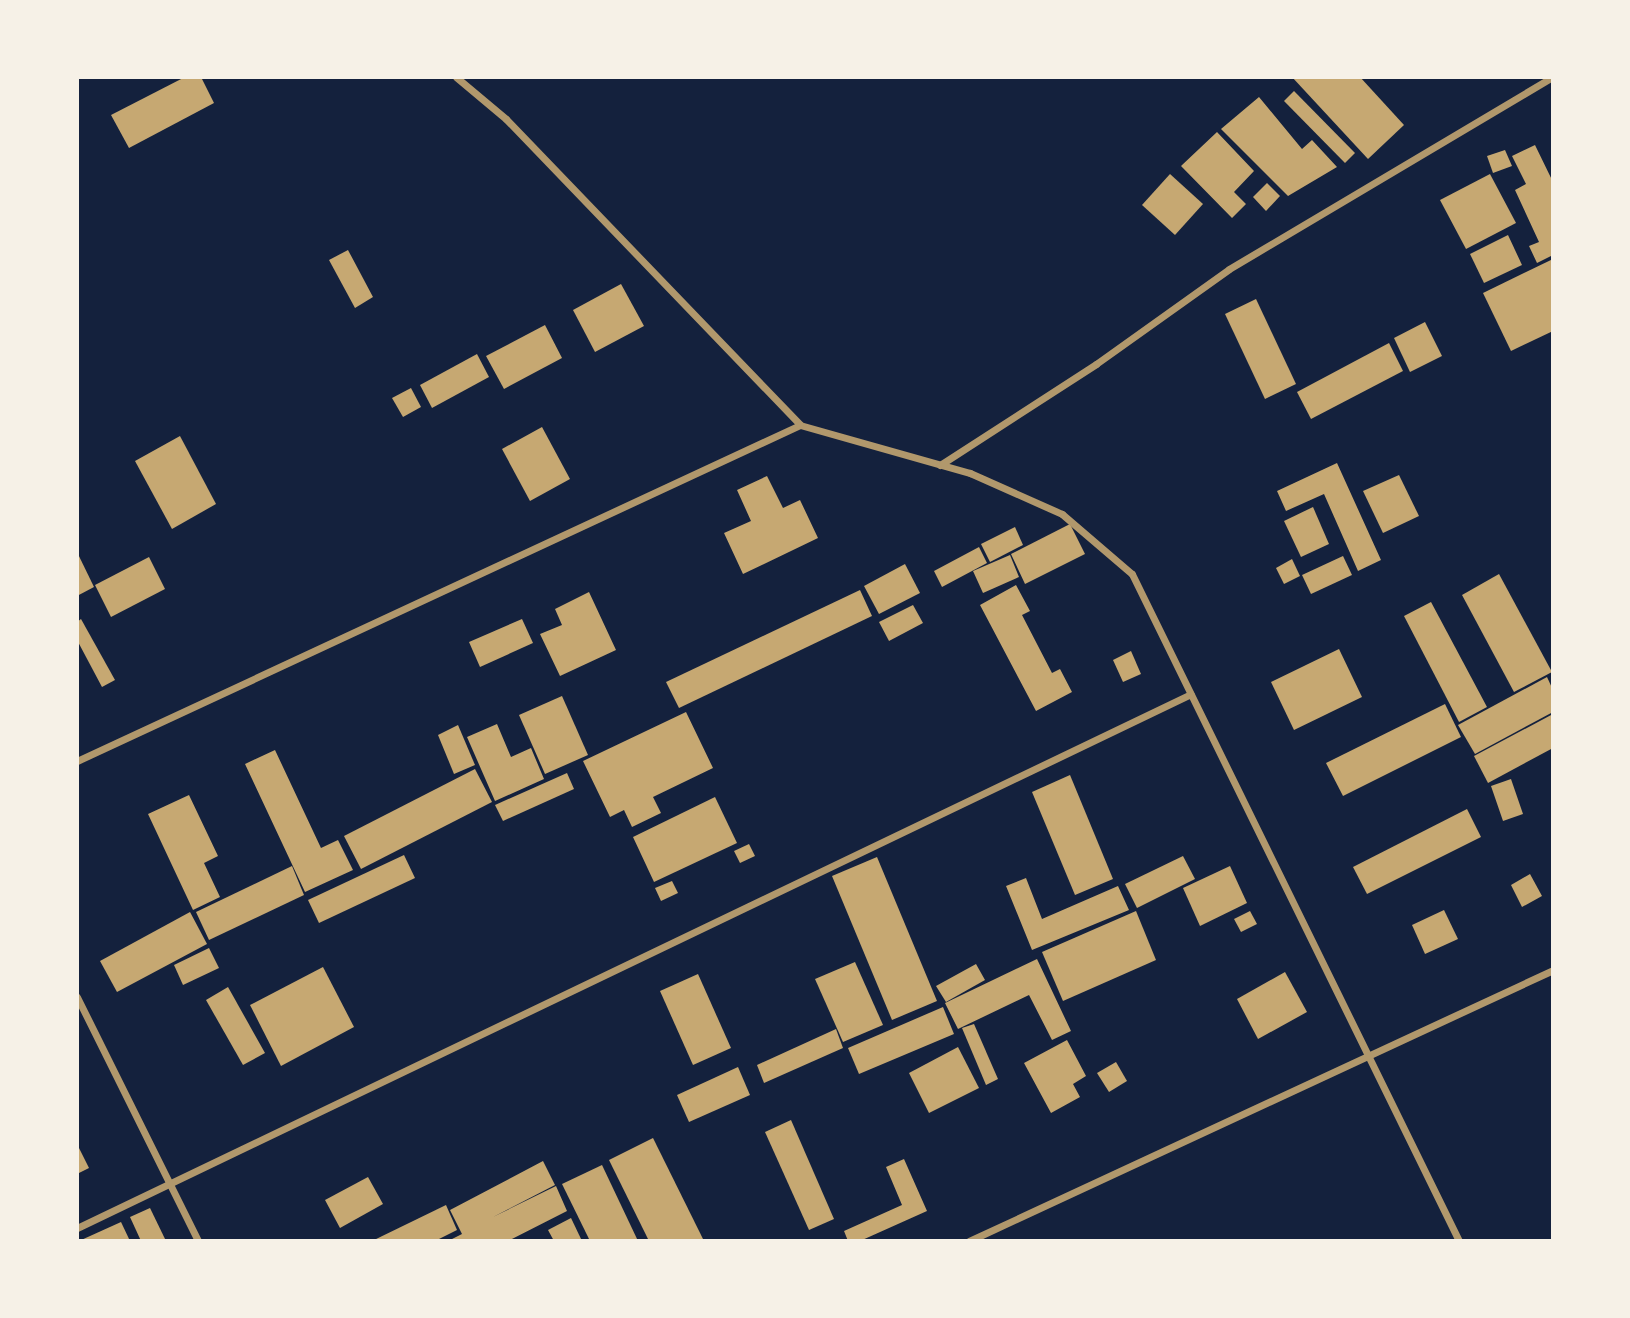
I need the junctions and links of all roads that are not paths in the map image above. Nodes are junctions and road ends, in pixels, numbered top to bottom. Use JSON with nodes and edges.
{"nodes":[{"id":1,"x":456,"y":77,"type":"edge"},
{"id":2,"x":1553,"y":77,"type":"edge"},
{"id":3,"x":800,"y":425,"type":"junction"},
{"id":4,"x":940,"y":465,"type":"junction"},
{"id":5,"x":1191,"y":695,"type":"junction"},
{"id":6,"x":77,"y":761,"type":"edge"},
{"id":7,"x":1553,"y":970,"type":"edge"},
{"id":8,"x":77,"y":997,"type":"edge"},
{"id":9,"x":1370,"y":1056,"type":"junction"},
{"id":10,"x":168,"y":1182,"type":"junction"},
{"id":11,"x":77,"y":1228,"type":"edge"},
{"id":12,"x":198,"y":1241,"type":"edge"},
{"id":13,"x":970,"y":1241,"type":"edge"},
{"id":14,"x":1459,"y":1241,"type":"edge"}],
"edges":[{"from":1,"to":3,"type":"street"},
{"from":2,"to":4,"type":"street"},
{"from":3,"to":4,"type":"street"},
{"from":3,"to":6,"type":"street"},
{"from":4,"to":5,"type":"street"},
{"from":5,"to":9,"type":"street"},
{"from":5,"to":10,"type":"street"},
{"from":7,"to":9,"type":"street"},
{"from":8,"to":10,"type":"street"},
{"from":9,"to":13,"type":"street"},
{"from":9,"to":14,"type":"street"},
{"from":10,"to":11,"type":"street"},
{"from":10,"to":12,"type":"street"}]}
